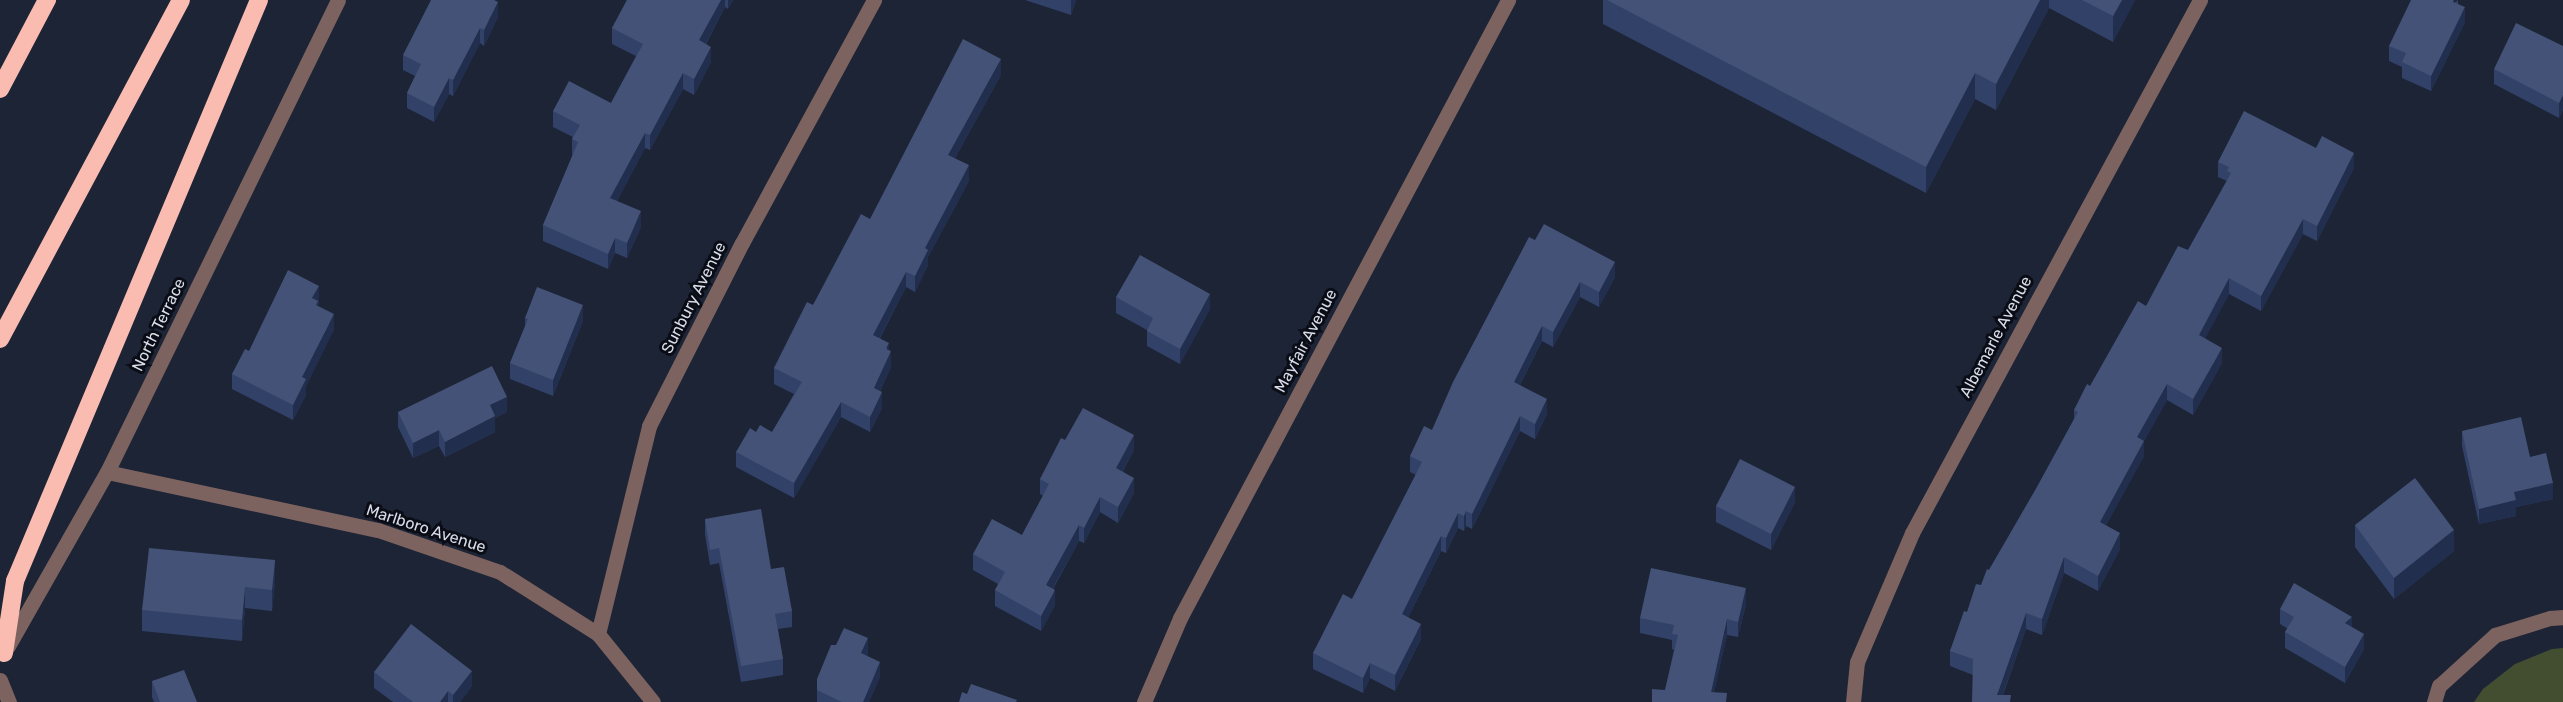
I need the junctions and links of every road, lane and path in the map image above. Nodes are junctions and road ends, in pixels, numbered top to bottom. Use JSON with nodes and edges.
{"nodes":[{"id":1,"x":47,"y":0,"type":"edge"},
{"id":2,"x":181,"y":0,"type":"edge"},
{"id":3,"x":259,"y":0,"type":"edge"},
{"id":4,"x":338,"y":0,"type":"edge"},
{"id":5,"x":874,"y":0,"type":"edge"},
{"id":6,"x":1508,"y":0,"type":"edge"},
{"id":7,"x":2200,"y":0,"type":"edge"},
{"id":8,"x":0,"y":88,"type":"edge"},
{"id":9,"x":0,"y":339,"type":"edge"},
{"id":10,"x":107,"y":472,"type":"junction"},
{"id":11,"x":2563,"y":617,"type":"edge"},
{"id":12,"x":598,"y":633,"type":"junction"},
{"id":13,"x":2,"y":656,"type":"edge"},
{"id":14,"x":0,"y":680,"type":"edge"},
{"id":15,"x":9,"y":702,"type":"edge"},
{"id":16,"x":654,"y":702,"type":"edge"},
{"id":17,"x":1144,"y":702,"type":"edge"},
{"id":18,"x":1853,"y":702,"type":"edge"},
{"id":19,"x":2434,"y":702,"type":"edge"}],
"edges":[{"from":1,"to":8,"type":"highway"},
{"from":2,"to":9,"type":"highway"},
{"from":3,"to":13,"type":"highway"},
{"from":4,"to":10,"type":"street","name":"North Terrace"},
{"from":5,"to":12,"type":"street","name":"Sunbury Avenue"},
{"from":6,"to":17,"type":"street","name":"Mayfair Avenue"},
{"from":7,"to":18,"type":"street","name":"Albemarle Avenue"},
{"from":10,"to":12,"type":"street","name":"Marlboro Avenue"},
{"from":10,"to":13,"type":"street","name":"North Terrace"},
{"from":11,"to":19,"type":"street"},
{"from":12,"to":16,"type":"street","name":"Marlboro Avenue"},
{"from":14,"to":15,"type":"street"}]}
